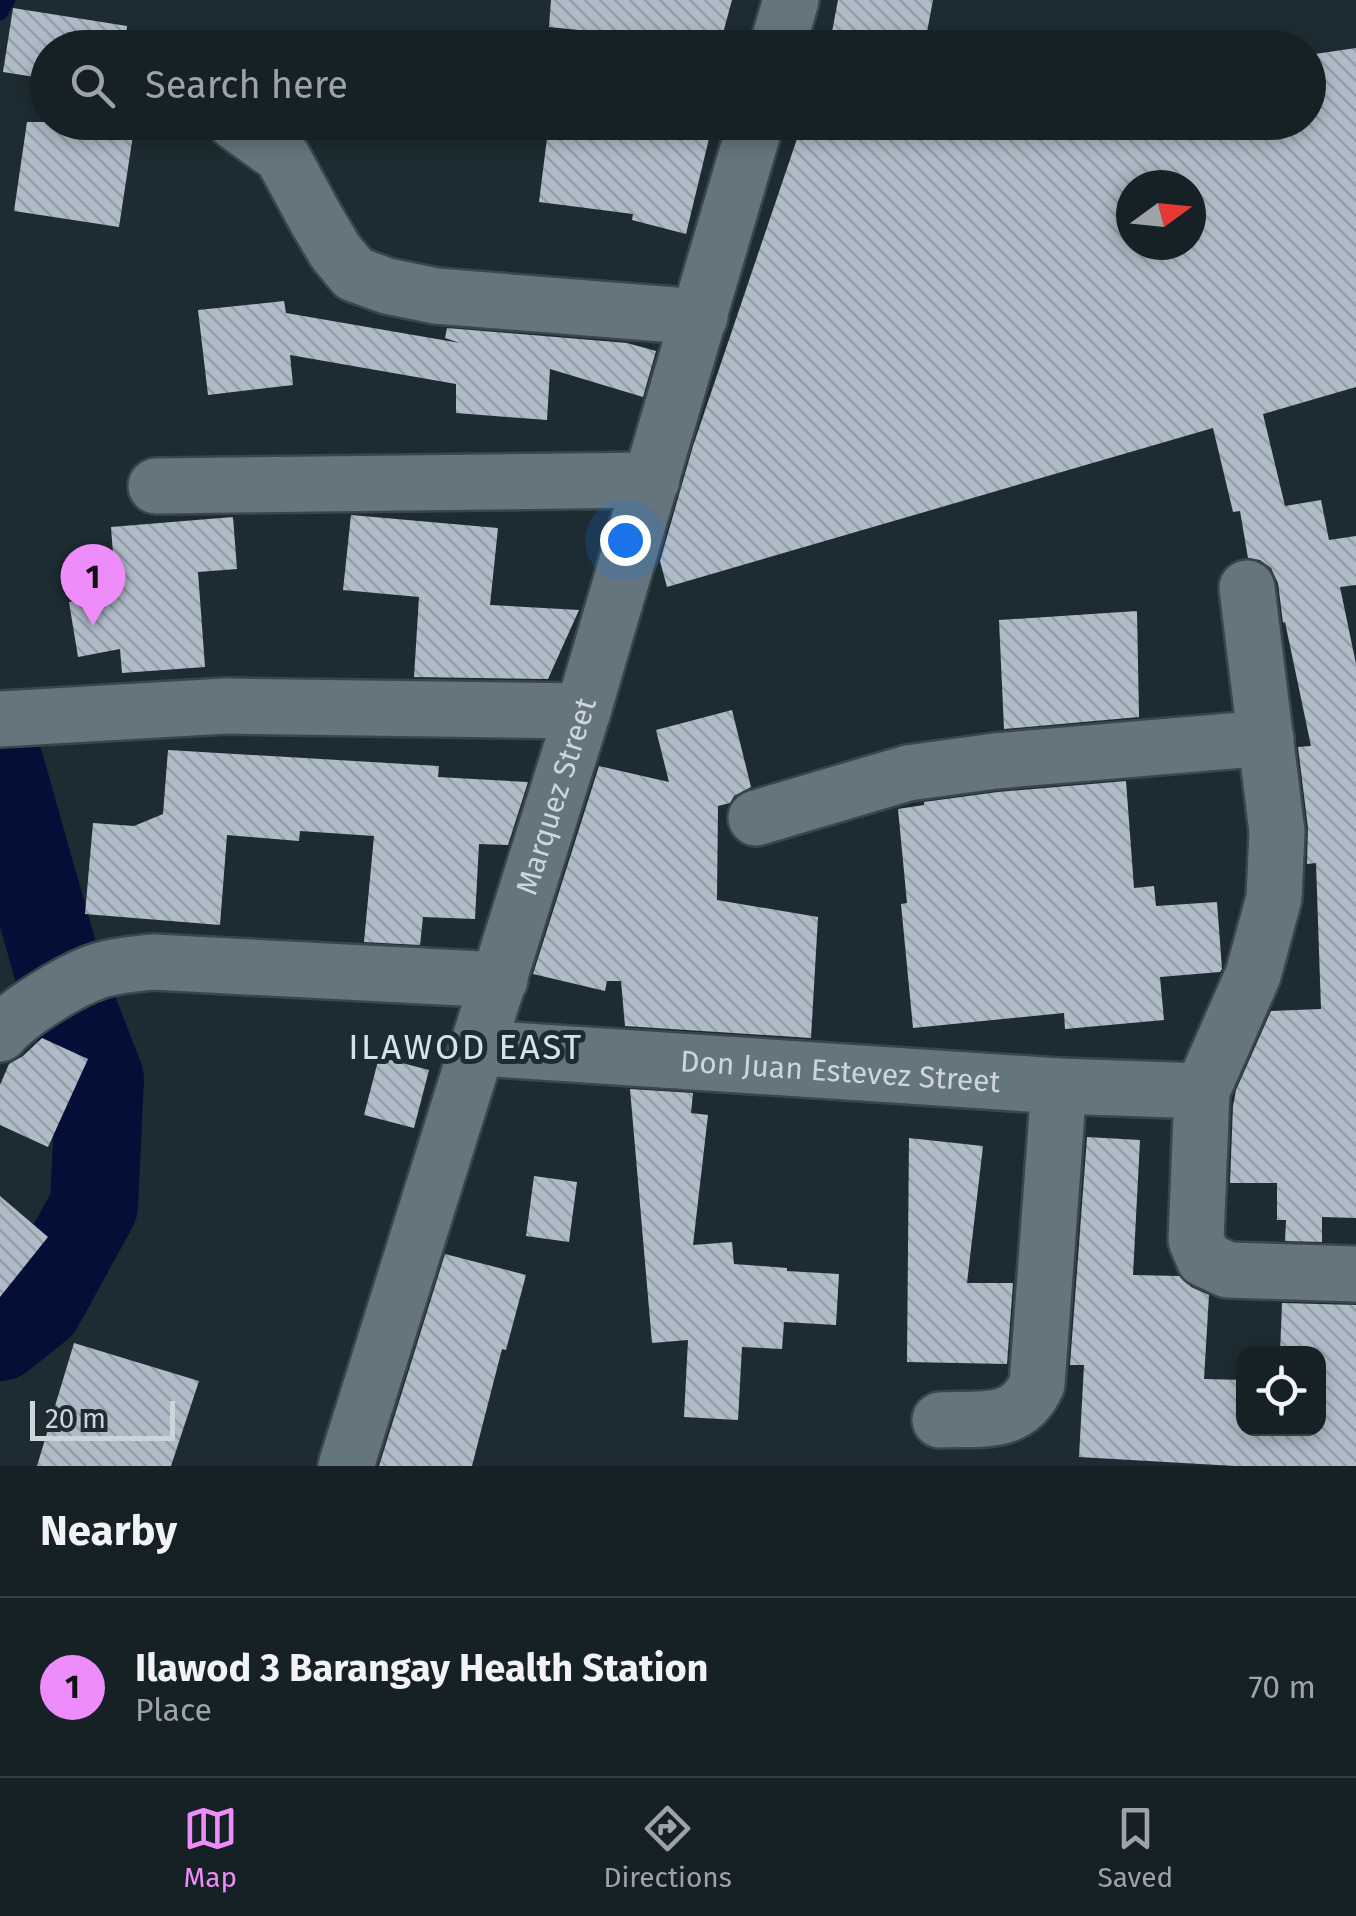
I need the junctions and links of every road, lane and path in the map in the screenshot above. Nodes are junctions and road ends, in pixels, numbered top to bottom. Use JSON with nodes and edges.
{"nodes":[{"id":1,"x":790,"y":0,"type":"edge"},
{"id":2,"x":782,"y":30,"type":"edge"},
{"id":3,"x":260,"y":140,"type":"edge"},
{"id":4,"x":751,"y":140,"type":"edge"},
{"id":5,"x":700,"y":317,"type":"junction"},
{"id":6,"x":652,"y":480,"type":"junction"},
{"id":7,"x":156,"y":486,"type":"dead end"},
{"id":8,"x":1247,"y":588,"type":"dead end"},
{"id":9,"x":583,"y":711,"type":"junction"},
{"id":10,"x":17,"y":717,"type":"edge"},
{"id":11,"x":1266,"y":738,"type":"junction"},
{"id":12,"x":756,"y":818,"type":"dead end"},
{"id":13,"x":500,"y":980,"type":"junction"},
{"id":14,"x":15,"y":1021,"type":"edge"},
{"id":15,"x":479,"y":1048,"type":"junction"},
{"id":16,"x":1059,"y":1086,"type":"junction"},
{"id":17,"x":1202,"y":1091,"type":"junction"},
{"id":18,"x":1356,"y":1274,"type":"edge"},
{"id":19,"x":940,"y":1420,"type":"dead end"},
{"id":20,"x":346,"y":1466,"type":"edge"}],
"edges":[{"from":1,"to":2,"type":"street"},
{"from":3,"to":5,"type":"street"},
{"from":4,"to":5,"type":"street","name":"Marquez Street"},
{"from":5,"to":6,"type":"street","name":"Marquez Street"},
{"from":6,"to":7,"type":"street"},
{"from":6,"to":9,"type":"street","name":"Marquez Street"},
{"from":8,"to":11,"type":"street"},
{"from":9,"to":10,"type":"street"},
{"from":9,"to":13,"type":"street","name":"Marquez Street"},
{"from":11,"to":12,"type":"street"},
{"from":11,"to":17,"type":"street"},
{"from":13,"to":14,"type":"street"},
{"from":13,"to":15,"type":"street","name":"Marquez Street"},
{"from":15,"to":16,"type":"street","name":"Don Juan Estevez Street"},
{"from":15,"to":20,"type":"street","name":"Marquez Street"},
{"from":16,"to":17,"type":"street","name":"Don Juan Estevez Street"},
{"from":16,"to":19,"type":"street"},
{"from":17,"to":18,"type":"street"}]}
